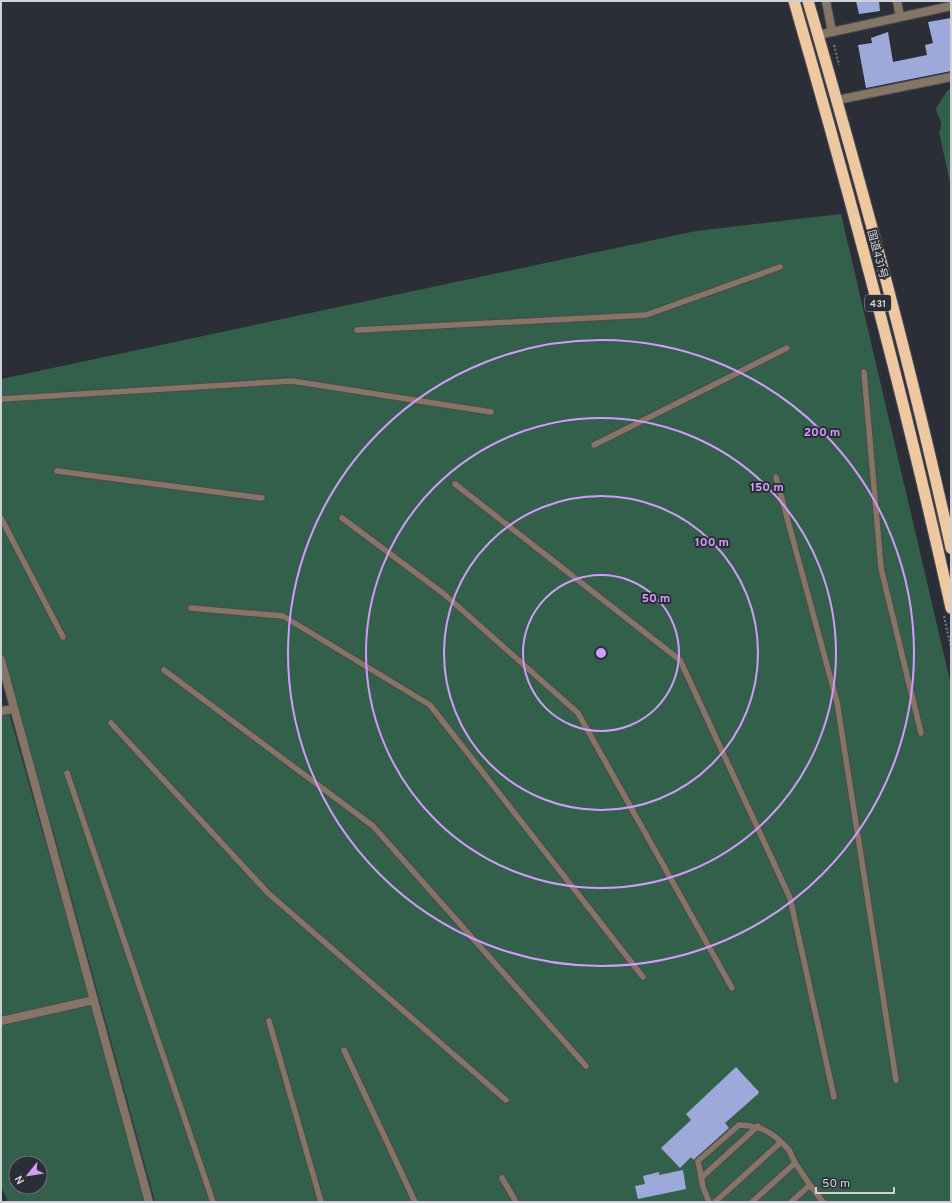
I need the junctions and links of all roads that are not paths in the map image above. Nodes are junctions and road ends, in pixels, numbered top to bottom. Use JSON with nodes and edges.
{"nodes":[{"id":1,"x":794,"y":1,"type":"edge"},
{"id":2,"x":808,"y":1,"type":"edge"},
{"id":3,"x":826,"y":1,"type":"edge"},
{"id":4,"x":897,"y":1,"type":"edge"},
{"id":5,"x":951,"y":6,"type":"edge"},
{"id":6,"x":900,"y":17,"type":"junction"},
{"id":7,"x":832,"y":32,"type":"junction"},
{"id":8,"x":818,"y":35,"type":"junction"},
{"id":9,"x":951,"y":78,"type":"edge"},
{"id":10,"x":837,"y":100,"type":"junction"},
{"id":11,"x":780,"y":267,"type":"dead end"},
{"id":12,"x":357,"y":330,"type":"dead end"},
{"id":13,"x":787,"y":348,"type":"dead end"},
{"id":14,"x":864,"y":372,"type":"dead end"},
{"id":15,"x":1,"y":399,"type":"edge"},
{"id":16,"x":491,"y":412,"type":"dead end"},
{"id":17,"x":594,"y":445,"type":"dead end"},
{"id":18,"x":57,"y":470,"type":"dead end"},
{"id":19,"x":776,"y":477,"type":"dead end"},
{"id":20,"x":455,"y":484,"type":"dead end"},
{"id":21,"x":262,"y":498,"type":"dead end"},
{"id":22,"x":1,"y":518,"type":"edge"},
{"id":23,"x":342,"y":518,"type":"dead end"},
{"id":24,"x":951,"y":548,"type":"edge"},
{"id":25,"x":191,"y":608,"type":"dead end"},
{"id":26,"x":951,"y":608,"type":"edge"},
{"id":27,"x":63,"y":637,"type":"dead end"},
{"id":28,"x":1,"y":660,"type":"edge"},
{"id":29,"x":164,"y":670,"type":"dead end"},
{"id":30,"x":14,"y":709,"type":"junction"},
{"id":31,"x":1,"y":711,"type":"edge"},
{"id":32,"x":112,"y":723,"type":"dead end"},
{"id":33,"x":921,"y":733,"type":"dead end"},
{"id":34,"x":67,"y":773,"type":"dead end"},
{"id":35,"x":644,"y":977,"type":"dead end"},
{"id":36,"x":732,"y":988,"type":"dead end"},
{"id":37,"x":94,"y":1000,"type":"junction"},
{"id":38,"x":1,"y":1021,"type":"edge"},
{"id":39,"x":269,"y":1021,"type":"dead end"},
{"id":40,"x":344,"y":1050,"type":"dead end"},
{"id":41,"x":586,"y":1066,"type":"dead end"},
{"id":42,"x":896,"y":1080,"type":"dead end"},
{"id":43,"x":834,"y":1098,"type":"dead end"},
{"id":44,"x":506,"y":1100,"type":"dead end"},
{"id":45,"x":758,"y":1126,"type":"junction"},
{"id":46,"x":781,"y":1142,"type":"junction"},
{"id":47,"x":795,"y":1162,"type":"junction"},
{"id":48,"x":502,"y":1178,"type":"dead end"},
{"id":49,"x":701,"y":1178,"type":"junction"},
{"id":50,"x":810,"y":1185,"type":"junction"},
{"id":51,"x":149,"y":1202,"type":"edge"},
{"id":52,"x":213,"y":1202,"type":"edge"},
{"id":53,"x":320,"y":1202,"type":"edge"},
{"id":54,"x":415,"y":1202,"type":"edge"},
{"id":55,"x":516,"y":1202,"type":"edge"},
{"id":56,"x":709,"y":1202,"type":"edge"},
{"id":57,"x":715,"y":1202,"type":"edge"},
{"id":58,"x":752,"y":1202,"type":"edge"},
{"id":59,"x":791,"y":1202,"type":"edge"},
{"id":60,"x":822,"y":1202,"type":"edge"}],
"edges":[{"from":1,"to":26,"type":"highway","name":"国道431号","number":"431"},
{"from":2,"to":8,"type":"highway","name":"国道431号","number":"431"},
{"from":3,"to":7,"type":"street"},
{"from":4,"to":6,"type":"street"},
{"from":5,"to":6,"type":"street"},
{"from":6,"to":7,"type":"street"},
{"from":7,"to":8,"type":"street"},
{"from":8,"to":10,"type":"highway","name":"国道431号","number":"431"},
{"from":9,"to":10,"type":"street"},
{"from":10,"to":24,"type":"highway","name":"国道431号","number":"431"},
{"from":11,"to":12,"type":"lane"},
{"from":13,"to":17,"type":"lane"},
{"from":14,"to":33,"type":"lane"},
{"from":15,"to":16,"type":"lane"},
{"from":18,"to":21,"type":"lane"},
{"from":19,"to":42,"type":"lane"},
{"from":20,"to":43,"type":"lane"},
{"from":22,"to":27,"type":"lane"},
{"from":23,"to":36,"type":"lane"},
{"from":25,"to":35,"type":"lane"},
{"from":28,"to":30,"type":"street"},
{"from":29,"to":41,"type":"lane"},
{"from":30,"to":31,"type":"street"},
{"from":30,"to":37,"type":"street"},
{"from":32,"to":44,"type":"lane"},
{"from":34,"to":52,"type":"lane"},
{"from":37,"to":38,"type":"street"},
{"from":37,"to":51,"type":"street"},
{"from":39,"to":53,"type":"lane"},
{"from":40,"to":54,"type":"lane"},
{"from":45,"to":46,"type":"lane"},
{"from":45,"to":49,"type":"lane"},
{"from":45,"to":49,"type":"lane"},
{"from":46,"to":47,"type":"lane"},
{"from":46,"to":57,"type":"lane"},
{"from":47,"to":50,"type":"lane"},
{"from":47,"to":58,"type":"lane"},
{"from":48,"to":55,"type":"lane"},
{"from":49,"to":56,"type":"lane"},
{"from":50,"to":59,"type":"lane"},
{"from":50,"to":60,"type":"lane"}]}
